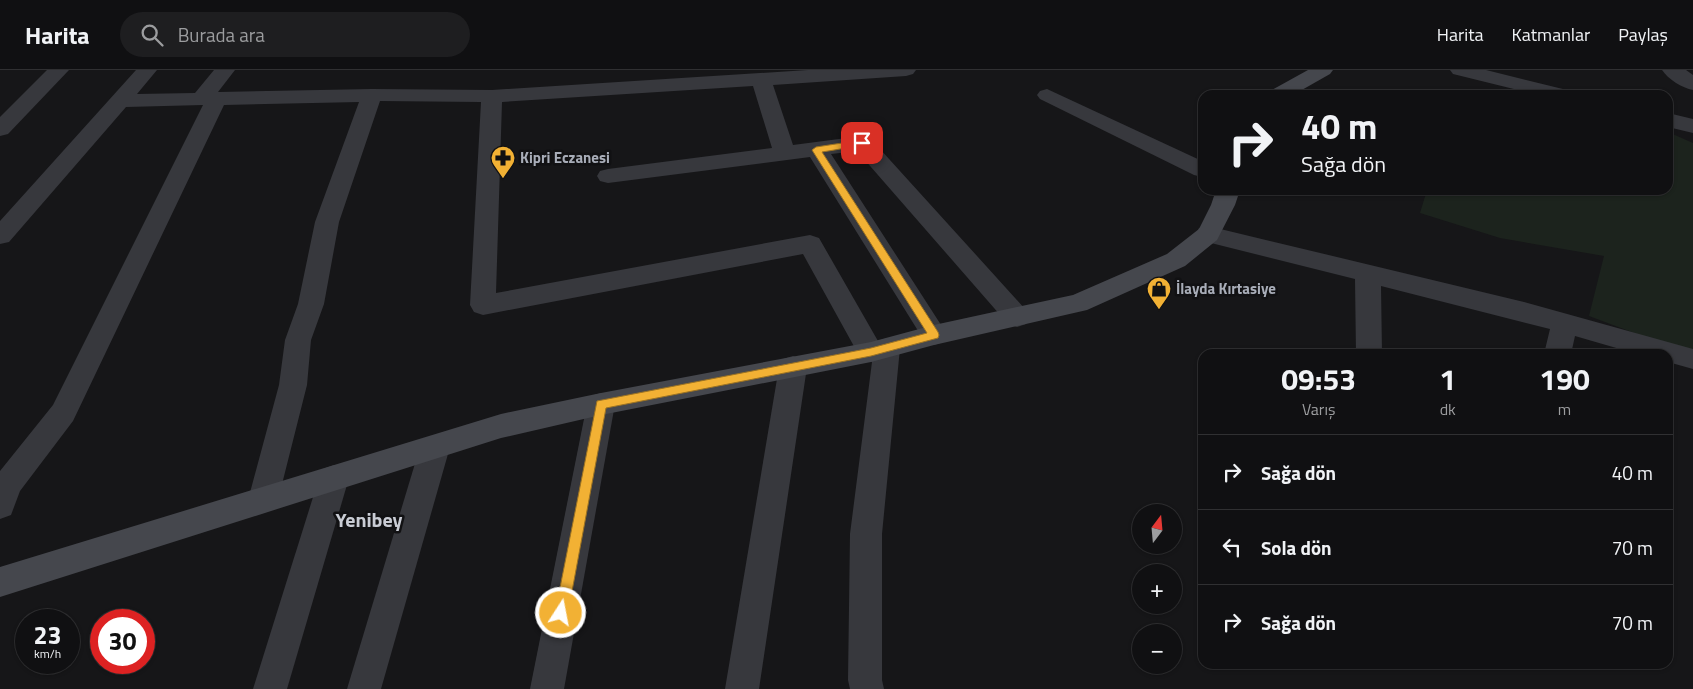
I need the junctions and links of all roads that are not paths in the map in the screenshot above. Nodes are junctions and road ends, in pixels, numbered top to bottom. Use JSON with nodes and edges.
{"nodes":[{"id":1,"x":59,"y":70,"type":"edge"},
{"id":2,"x":147,"y":70,"type":"edge"},
{"id":3,"x":225,"y":70,"type":"edge"},
{"id":4,"x":906,"y":70,"type":"edge"},
{"id":5,"x":1323,"y":70,"type":"edge"},
{"id":6,"x":1460,"y":70,"type":"edge"},
{"id":7,"x":1672,"y":70,"type":"edge"},
{"id":8,"x":754,"y":76,"type":"edge"},
{"id":9,"x":1693,"y":84,"type":"edge"},
{"id":10,"x":1286,"y":90,"type":"edge"},
{"id":11,"x":1543,"y":90,"type":"edge"},
{"id":12,"x":372,"y":95,"type":"junction"},
{"id":13,"x":1047,"y":95,"type":"dead end"},
{"id":14,"x":492,"y":96,"type":"junction"},
{"id":15,"x":210,"y":98,"type":"junction"},
{"id":16,"x":120,"y":100,"type":"junction"},
{"id":17,"x":1673,"y":121,"type":"edge"},
{"id":18,"x":1693,"y":126,"type":"edge"},
{"id":19,"x":0,"y":129,"type":"edge"},
{"id":20,"x":816,"y":150,"type":"junction"},
{"id":21,"x":785,"y":154,"type":"junction"},
{"id":22,"x":1198,"y":168,"type":"edge"},
{"id":23,"x":608,"y":176,"type":"dead end"},
{"id":24,"x":1226,"y":195,"type":"edge"},
{"id":25,"x":1208,"y":234,"type":"junction"},
{"id":26,"x":0,"y":236,"type":"edge"},
{"id":27,"x":1368,"y":273,"type":"junction"},
{"id":28,"x":1017,"y":317,"type":"junction"},
{"id":29,"x":1565,"y":323,"type":"junction"},
{"id":30,"x":934,"y":335,"type":"junction"},
{"id":31,"x":1369,"y":349,"type":"edge"},
{"id":32,"x":1558,"y":349,"type":"edge"},
{"id":33,"x":1657,"y":349,"type":"edge"},
{"id":34,"x":879,"y":350,"type":"junction"},
{"id":35,"x":1673,"y":353,"type":"edge"},
{"id":36,"x":1693,"y":359,"type":"edge"},
{"id":37,"x":792,"y":367,"type":"junction"},
{"id":38,"x":601,"y":404,"type":"junction"},
{"id":39,"x":435,"y":447,"type":"junction"},
{"id":40,"x":334,"y":478,"type":"junction"},
{"id":41,"x":263,"y":500,"type":"junction"},
{"id":42,"x":0,"y":506,"type":"edge"},
{"id":43,"x":0,"y":582,"type":"edge"},
{"id":44,"x":270,"y":689,"type":"edge"},
{"id":45,"x":364,"y":689,"type":"edge"},
{"id":46,"x":547,"y":689,"type":"edge"},
{"id":47,"x":742,"y":689,"type":"edge"},
{"id":48,"x":867,"y":689,"type":"edge"}],
"edges":[{"from":1,"to":19,"type":"street"},
{"from":2,"to":16,"type":"street"},
{"from":3,"to":15,"type":"street"},
{"from":4,"to":8,"type":"street"},
{"from":5,"to":10,"type":"main road"},
{"from":6,"to":11,"type":"street"},
{"from":7,"to":9,"type":"street"},
{"from":8,"to":14,"type":"street"},
{"from":8,"to":21,"type":"street"},
{"from":12,"to":14,"type":"street"},
{"from":12,"to":15,"type":"street"},
{"from":12,"to":41,"type":"street"},
{"from":13,"to":22,"type":"street"},
{"from":14,"to":34,"type":"street"},
{"from":15,"to":16,"type":"street"},
{"from":15,"to":42,"type":"street"},
{"from":16,"to":26,"type":"street"},
{"from":17,"to":18,"type":"street"},
{"from":20,"to":21,"type":"street"},
{"from":20,"to":28,"type":"street"},
{"from":20,"to":30,"type":"street"},
{"from":21,"to":23,"type":"street"},
{"from":24,"to":25,"type":"main road"},
{"from":25,"to":27,"type":"street"},
{"from":25,"to":28,"type":"main road"},
{"from":27,"to":29,"type":"street"},
{"from":27,"to":31,"type":"street"},
{"from":28,"to":30,"type":"main road"},
{"from":29,"to":32,"type":"street"},
{"from":29,"to":33,"type":"street"},
{"from":30,"to":34,"type":"main road"},
{"from":34,"to":37,"type":"main road"},
{"from":34,"to":48,"type":"street"},
{"from":35,"to":36,"type":"street"},
{"from":37,"to":38,"type":"main road"},
{"from":37,"to":47,"type":"street"},
{"from":38,"to":39,"type":"main road"},
{"from":38,"to":46,"type":"street"},
{"from":39,"to":40,"type":"main road"},
{"from":39,"to":45,"type":"street"},
{"from":40,"to":41,"type":"main road"},
{"from":40,"to":44,"type":"street"},
{"from":41,"to":43,"type":"main road"}]}
